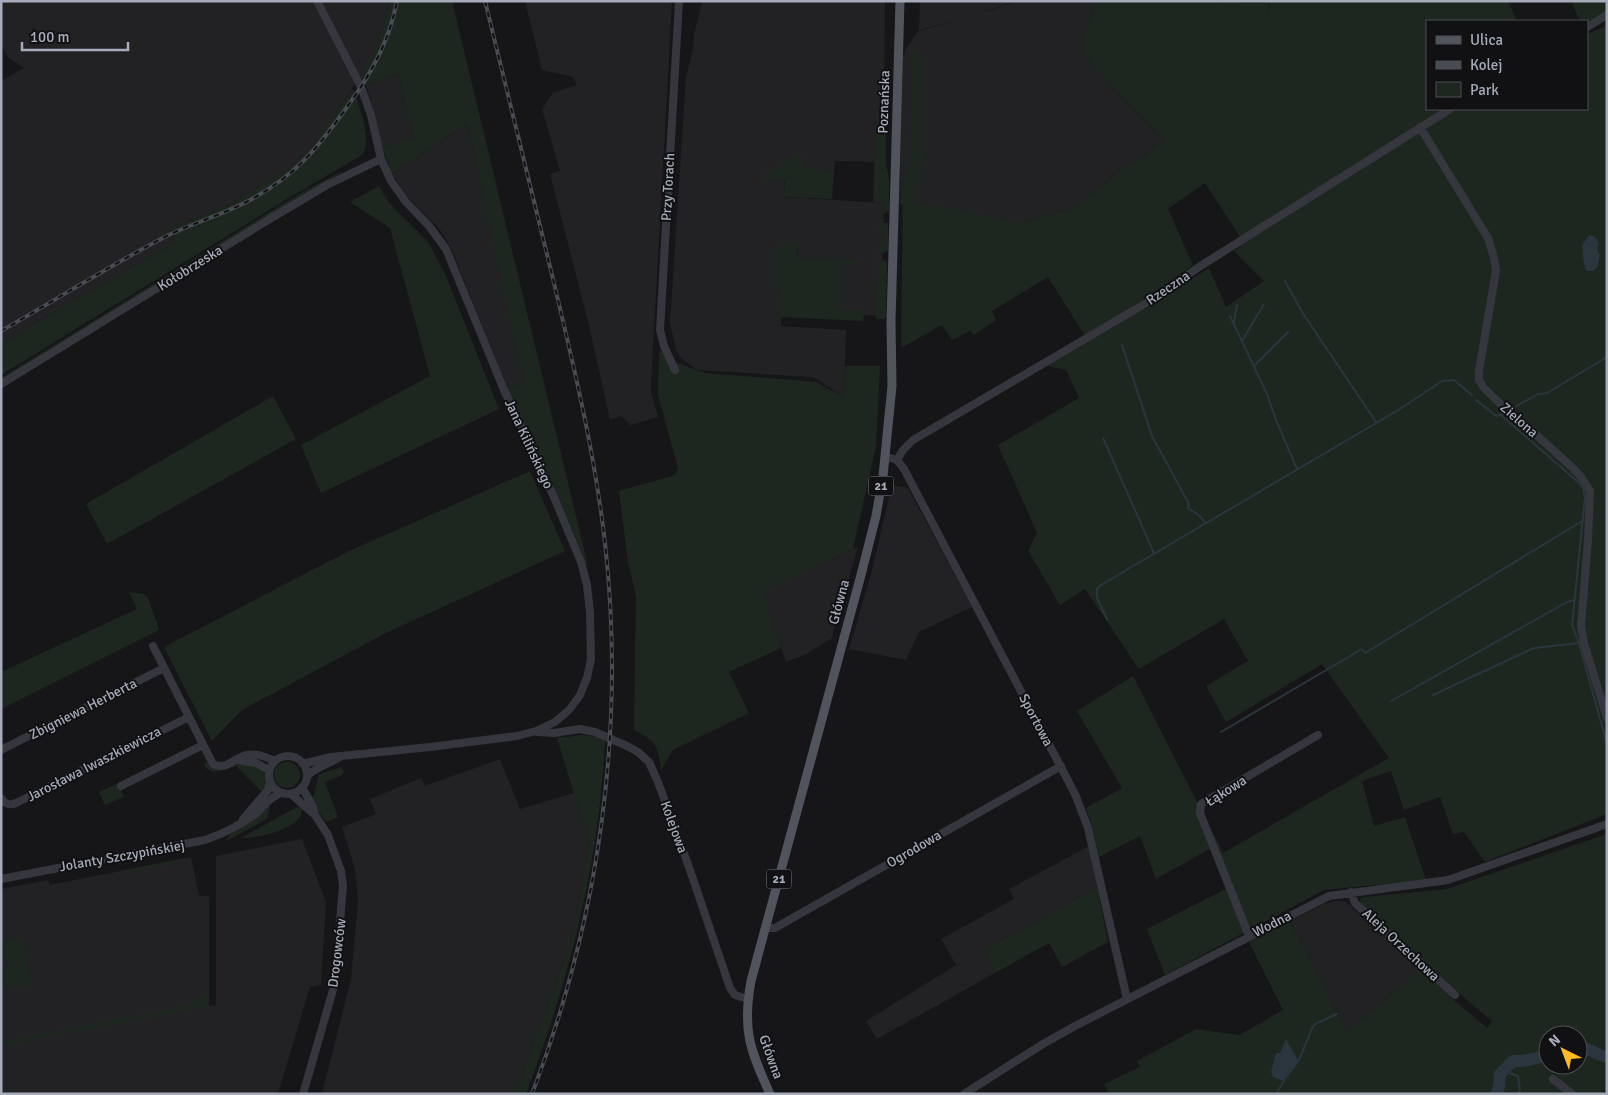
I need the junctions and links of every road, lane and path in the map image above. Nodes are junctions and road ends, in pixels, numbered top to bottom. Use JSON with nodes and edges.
{"nodes":[{"id":1,"x":317,"y":1,"type":"edge"},
{"id":2,"x":679,"y":1,"type":"edge"},
{"id":3,"x":900,"y":1,"type":"edge"},
{"id":4,"x":1607,"y":14,"type":"edge"},
{"id":5,"x":1588,"y":26,"type":"edge"},
{"id":6,"x":1448,"y":110,"type":"edge"},
{"id":7,"x":1420,"y":127,"type":"junction"},
{"id":8,"x":381,"y":159,"type":"junction"},
{"id":9,"x":894,"y":203,"type":"joint"},
{"id":10,"x":675,"y":370,"type":"dead end"},
{"id":11,"x":1,"y":384,"type":"edge"},
{"id":12,"x":886,"y":457,"type":"junction"},
{"id":13,"x":897,"y":460,"type":"junction"},
{"id":14,"x":153,"y":646,"type":"dead end"},
{"id":15,"x":164,"y":668,"type":"junction"},
{"id":16,"x":189,"y":717,"type":"junction"},
{"id":17,"x":1607,"y":718,"type":"edge"},
{"id":18,"x":536,"y":731,"type":"junction"},
{"id":19,"x":1318,"y":735,"type":"dead end"},
{"id":20,"x":203,"y":745,"type":"junction"},
{"id":21,"x":1,"y":750,"type":"edge"},
{"id":22,"x":342,"y":756,"type":"junction"},
{"id":23,"x":238,"y":760,"type":"junction"},
{"id":24,"x":275,"y":761,"type":"junction"},
{"id":25,"x":302,"y":763,"type":"junction"},
{"id":26,"x":1061,"y":766,"type":"junction"},
{"id":27,"x":269,"y":770,"type":"junction"},
{"id":28,"x":307,"y":776,"type":"junction"},
{"id":29,"x":270,"y":783,"type":"junction"},
{"id":30,"x":121,"y":786,"type":"dead end"},
{"id":31,"x":302,"y":787,"type":"junction"},
{"id":32,"x":281,"y":793,"type":"junction"},
{"id":33,"x":291,"y":794,"type":"junction"},
{"id":34,"x":1,"y":798,"type":"edge"},
{"id":35,"x":315,"y":815,"type":"junction"},
{"id":36,"x":239,"y":824,"type":"junction"},
{"id":37,"x":1607,"y":824,"type":"edge"},
{"id":38,"x":1,"y":879,"type":"edge"},
{"id":39,"x":1351,"y":892,"type":"junction"},
{"id":40,"x":766,"y":928,"type":"junction"},
{"id":41,"x":1250,"y":936,"type":"junction"},
{"id":42,"x":1455,"y":995,"type":"dead end"},
{"id":43,"x":748,"y":999,"type":"junction"},
{"id":44,"x":1127,"y":999,"type":"junction"},
{"id":45,"x":1553,"y":1079,"type":"dead end"},
{"id":46,"x":966,"y":1093,"type":"edge"},
{"id":47,"x":304,"y":1094,"type":"edge"},
{"id":48,"x":770,"y":1094,"type":"edge"},
{"id":49,"x":1572,"y":1094,"type":"edge"}],
"edges":[{"from":1,"to":8,"type":"street","name":"Jana Kilińskiego"},
{"from":2,"to":10,"type":"street","name":"Przy Torach"},
{"from":3,"to":9,"type":"main road","name":"Poznańska","number":"21"},
{"from":4,"to":5,"type":"street"},
{"from":6,"to":7,"type":"street","name":"Rzeczna"},
{"from":7,"to":13,"type":"street","name":"Rzeczna"},
{"from":7,"to":17,"type":"street","name":"Zielona"},
{"from":8,"to":11,"type":"street","name":"Kołobrzeska"},
{"from":8,"to":18,"type":"street","name":"Jana Kilińskiego"},
{"from":9,"to":12,"type":"main road","name":"Główna","number":"21"},
{"from":12,"to":13,"type":"street"},
{"from":12,"to":40,"type":"main road","name":"Główna","number":"21"},
{"from":13,"to":26,"type":"street","name":"Sportowa"},
{"from":14,"to":15,"type":"street"},
{"from":15,"to":16,"type":"street"},
{"from":15,"to":21,"type":"street","name":"Zbigniewa Herberta"},
{"from":16,"to":20,"type":"street"},
{"from":16,"to":34,"type":"street","name":"Jarosława Iwaszkiewicza"},
{"from":18,"to":22,"type":"street"},
{"from":18,"to":43,"type":"street","name":"Kolejowa"},
{"from":19,"to":41,"type":"street","name":"Łąkowa"},
{"from":20,"to":23,"type":"street"},
{"from":20,"to":30,"type":"street"},
{"from":22,"to":25,"type":"street"},
{"from":22,"to":28,"type":"street"},
{"from":23,"to":24,"type":"street"},
{"from":23,"to":27,"type":"street"},
{"from":24,"to":25,"type":"street"},
{"from":24,"to":27,"type":"street"},
{"from":25,"to":28,"type":"street"},
{"from":26,"to":40,"type":"street","name":"Ogrodowa"},
{"from":26,"to":44,"type":"street","name":"Sportowa"},
{"from":27,"to":29,"type":"street"},
{"from":28,"to":31,"type":"street"},
{"from":29,"to":32,"type":"street"},
{"from":29,"to":36,"type":"street","name":"Jolanty Szczypińskiej"},
{"from":31,"to":33,"type":"street"},
{"from":31,"to":35,"type":"street","name":"Drogowców"},
{"from":32,"to":33,"type":"street"},
{"from":32,"to":36,"type":"street","name":"Jolanty Szczypińskiej"},
{"from":33,"to":35,"type":"street","name":"Drogowców"},
{"from":35,"to":47,"type":"street","name":"Drogowców"},
{"from":36,"to":38,"type":"street","name":"Jolanty Szczypińskiej"},
{"from":37,"to":39,"type":"street","name":"Wodna"},
{"from":39,"to":41,"type":"street","name":"Wodna"},
{"from":39,"to":42,"type":"street","name":"Aleja Orzechowa"},
{"from":40,"to":43,"type":"main road","name":"Główna","number":"21"},
{"from":41,"to":44,"type":"street","name":"Wodna"},
{"from":43,"to":48,"type":"main road","name":"Główna","number":"21"},
{"from":44,"to":46,"type":"street","name":"Wodna"},
{"from":45,"to":49,"type":"street"}]}
